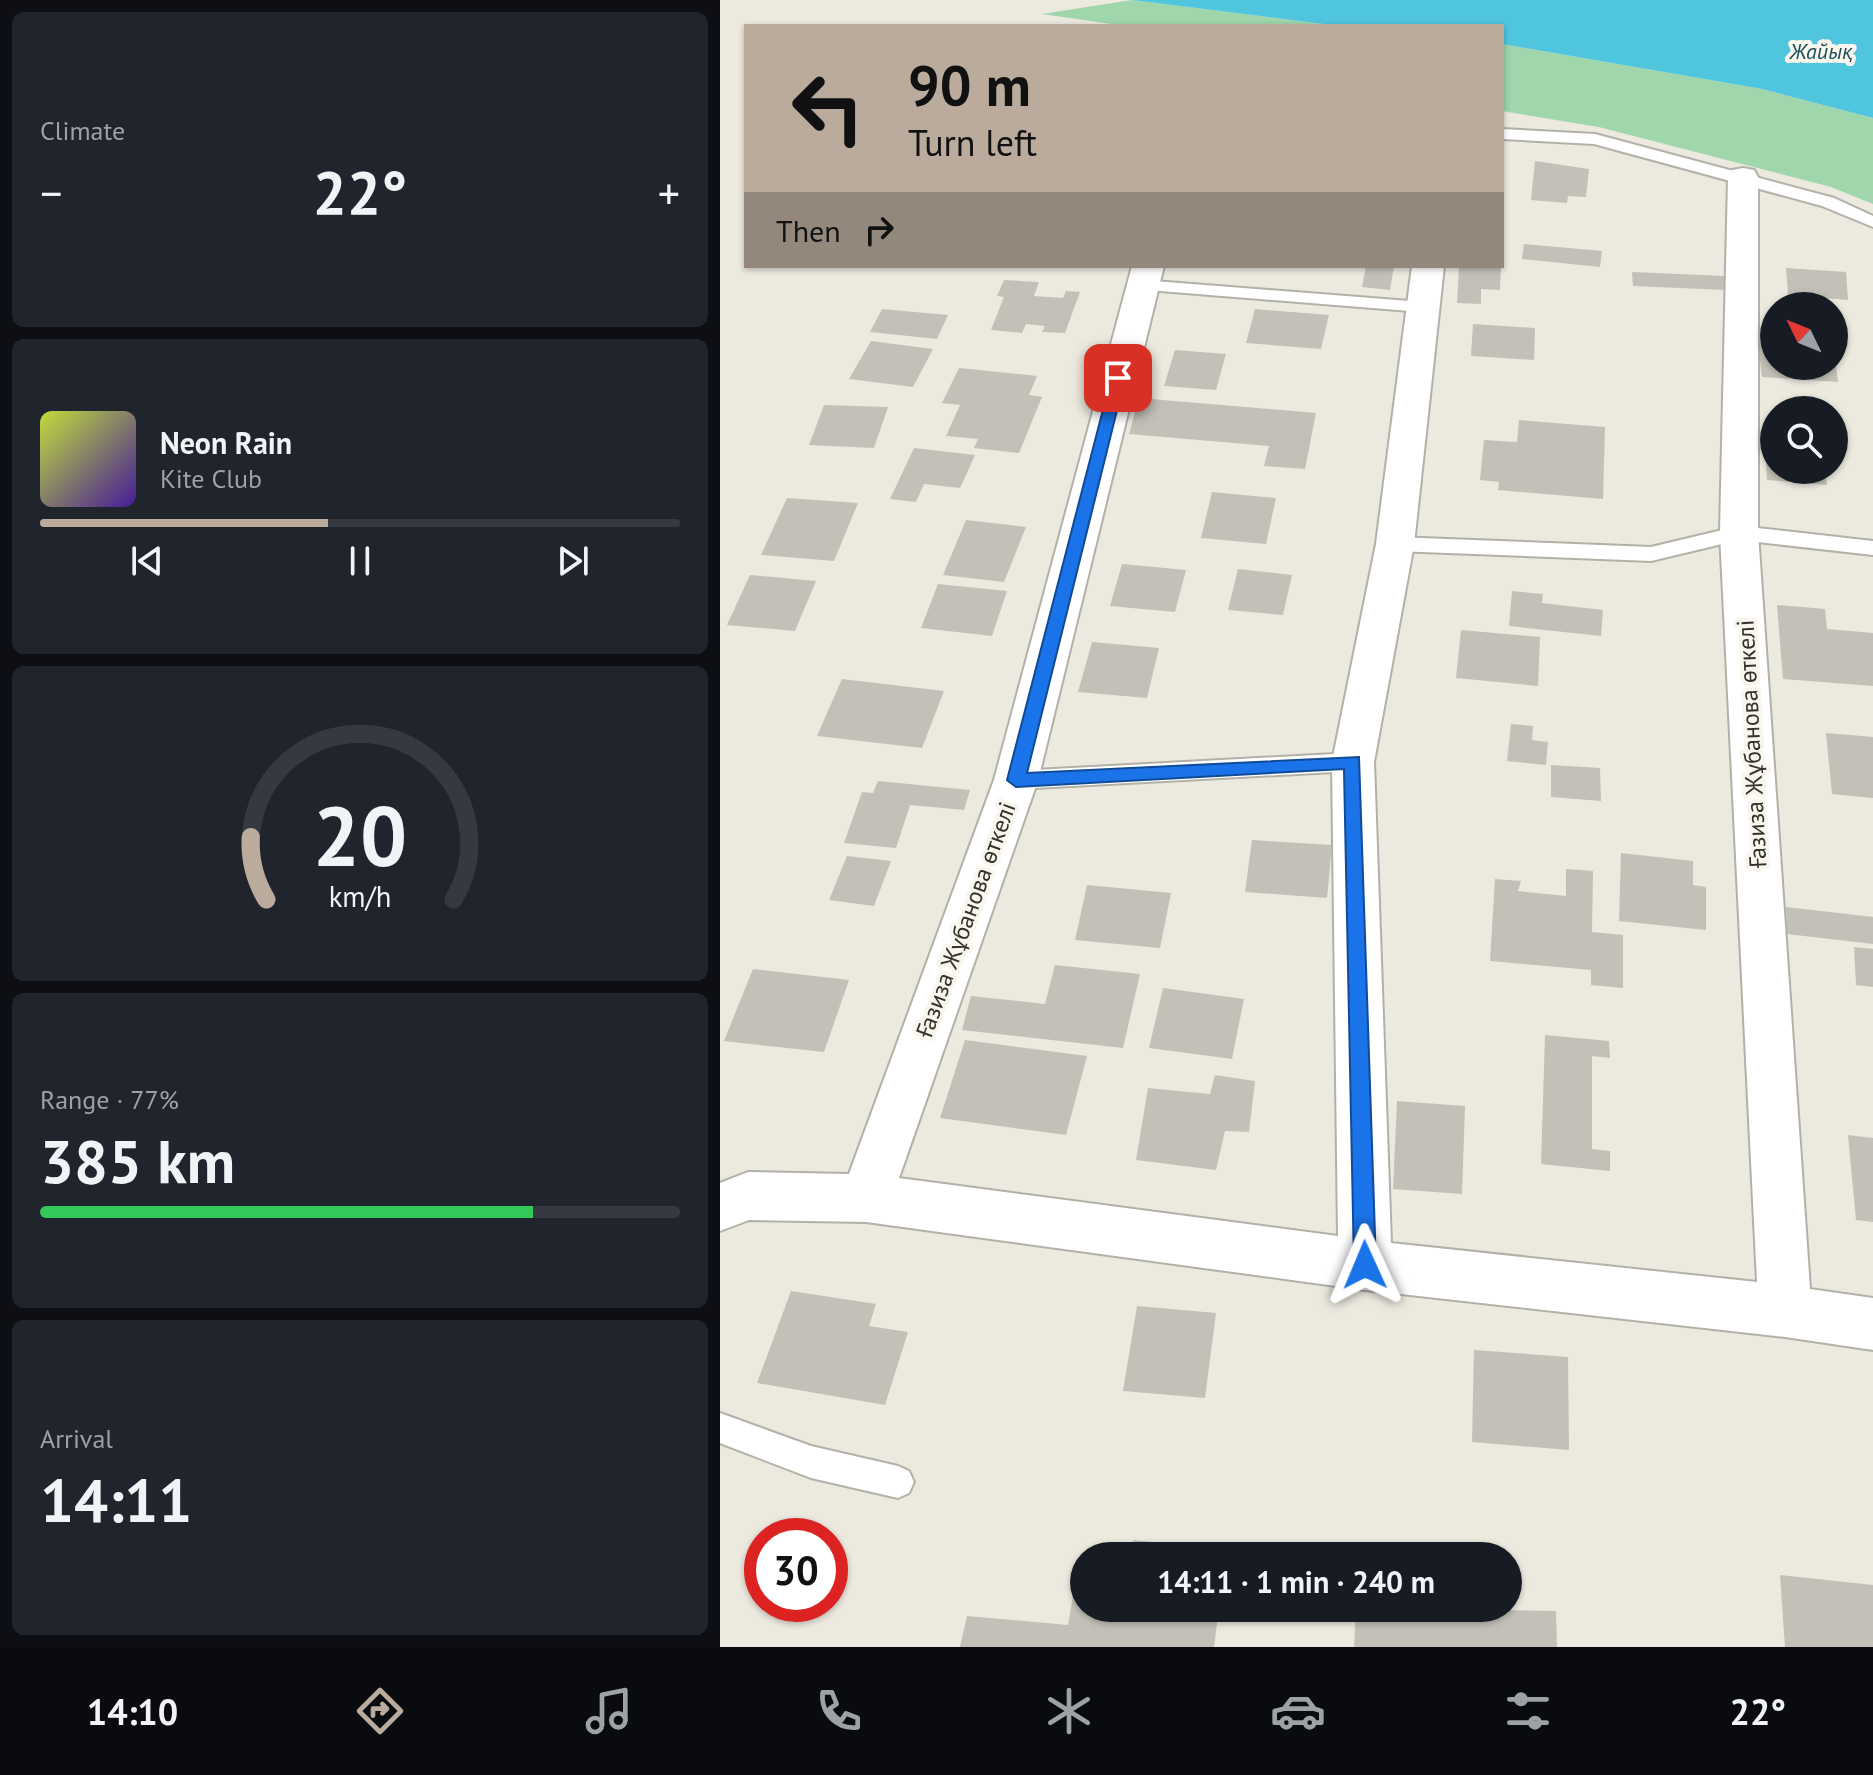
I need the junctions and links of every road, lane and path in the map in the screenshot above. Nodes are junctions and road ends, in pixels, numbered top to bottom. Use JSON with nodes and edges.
{"nodes":[{"id":1,"x":1504,"y":134,"type":"edge"},
{"id":2,"x":1743,"y":177,"type":"junction"},
{"id":3,"x":1873,"y":222,"type":"edge"},
{"id":4,"x":1145,"y":276,"type":"edge"},
{"id":5,"x":1425,"y":286,"type":"edge"},
{"id":6,"x":1739,"y":533,"type":"junction"},
{"id":7,"x":1395,"y":544,"type":"junction"},
{"id":8,"x":1873,"y":548,"type":"edge"},
{"id":9,"x":1353,"y":762,"type":"junction"},
{"id":10,"x":1016,"y":780,"type":"junction"},
{"id":11,"x":866,"y":1198,"type":"junction"},
{"id":12,"x":720,"y":1207,"type":"edge"},
{"id":13,"x":1365,"y":1265,"type":"junction"},
{"id":14,"x":1785,"y":1311,"type":"junction"},
{"id":15,"x":1873,"y":1324,"type":"edge"},
{"id":16,"x":720,"y":1428,"type":"edge"},
{"id":17,"x":898,"y":1482,"type":"dead end"}],
"edges":[{"from":1,"to":2,"type":"lane"},
{"from":2,"to":3,"type":"lane"},
{"from":2,"to":6,"type":"street","name":"Ғазиза Жұбанова өткелі"},
{"from":4,"to":5,"type":"lane"},
{"from":4,"to":10,"type":"street","name":"Ғазиза Жұбанова өткелі"},
{"from":5,"to":7,"type":"street"},
{"from":6,"to":7,"type":"lane"},
{"from":6,"to":8,"type":"lane"},
{"from":6,"to":14,"type":"street","name":"Ғазиза Жұбанова өткелі"},
{"from":7,"to":9,"type":"street"},
{"from":9,"to":10,"type":"lane"},
{"from":9,"to":13,"type":"street"},
{"from":10,"to":11,"type":"street","name":"Ғазиза Жұбанова өткелі"},
{"from":11,"to":12,"type":"street"},
{"from":11,"to":13,"type":"street"},
{"from":13,"to":14,"type":"street"},
{"from":14,"to":15,"type":"street"},
{"from":16,"to":17,"type":"lane"}]}
